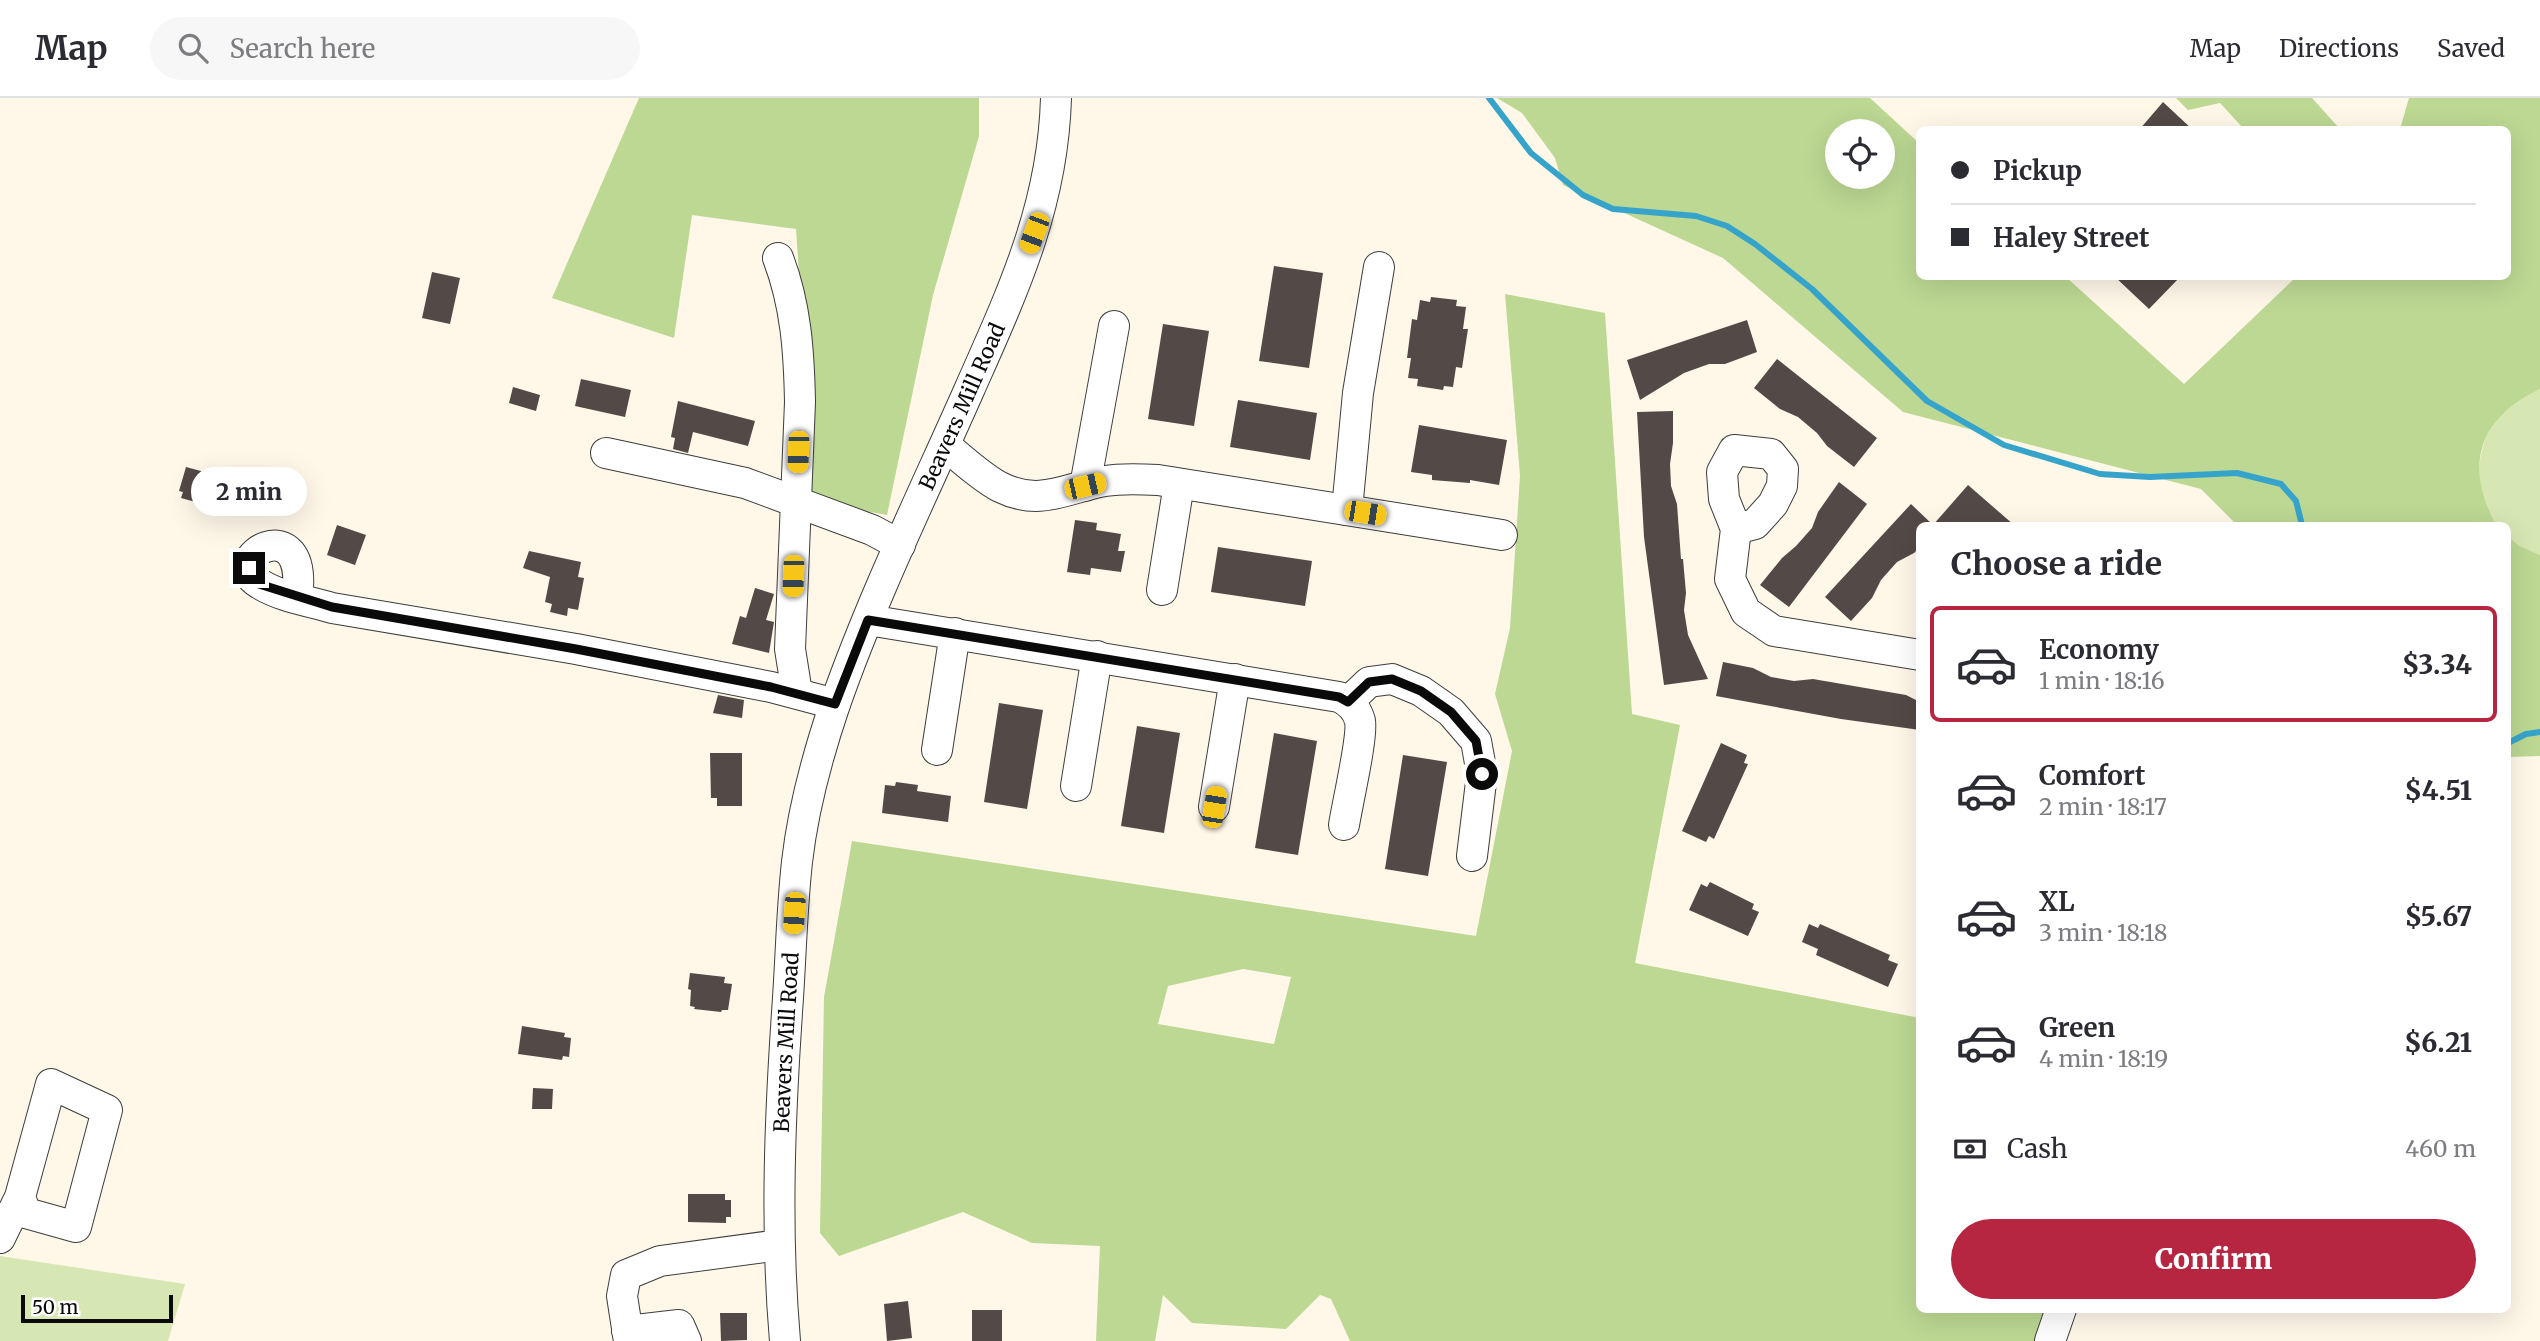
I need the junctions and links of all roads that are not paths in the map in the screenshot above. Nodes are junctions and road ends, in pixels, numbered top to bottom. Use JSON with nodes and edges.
{"nodes":[{"id":1,"x":1056,"y":98,"type":"edge"},
{"id":2,"x":778,"y":258,"type":"dead end"},
{"id":3,"x":1379,"y":267,"type":"dead end"},
{"id":4,"x":1114,"y":326,"type":"dead end"},
{"id":5,"x":945,"y":445,"type":"junction"},
{"id":6,"x":606,"y":453,"type":"dead end"},
{"id":7,"x":1179,"y":484,"type":"junction"},
{"id":8,"x":1085,"y":486,"type":"junction"},
{"id":9,"x":796,"y":503,"type":"junction"},
{"id":10,"x":1347,"y":510,"type":"junction"},
{"id":11,"x":1736,"y":529,"type":"dead end"},
{"id":12,"x":1502,"y":535,"type":"dead end"},
{"id":13,"x":900,"y":545,"type":"junction"},
{"id":14,"x":1162,"y":590,"type":"dead end"},
{"id":15,"x":297,"y":598,"type":"dead end"},
{"id":16,"x":868,"y":620,"type":"junction"},
{"id":17,"x":955,"y":634,"type":"junction"},
{"id":18,"x":1916,"y":652,"type":"edge"},
{"id":19,"x":1097,"y":656,"type":"junction"},
{"id":20,"x":1236,"y":679,"type":"junction"},
{"id":21,"x":784,"y":690,"type":"junction"},
{"id":22,"x":1348,"y":702,"type":"junction"},
{"id":23,"x":835,"y":704,"type":"junction"},
{"id":24,"x":937,"y":750,"type":"dead end"},
{"id":25,"x":1076,"y":786,"type":"dead end"},
{"id":26,"x":1214,"y":807,"type":"dead end"},
{"id":27,"x":1344,"y":825,"type":"dead end"},
{"id":28,"x":1472,"y":856,"type":"dead end"},
{"id":29,"x":10,"y":1195,"type":"edge"},
{"id":30,"x":0,"y":1238,"type":"edge"},
{"id":31,"x":779,"y":1245,"type":"junction"},
{"id":32,"x":2060,"y":1313,"type":"edge"},
{"id":33,"x":628,"y":1336,"type":"edge"},
{"id":34,"x":686,"y":1341,"type":"edge"},
{"id":35,"x":785,"y":1341,"type":"edge"},
{"id":36,"x":2050,"y":1341,"type":"edge"}],
"edges":[{"from":1,"to":5,"type":"street","name":"Beavers Mill Road"},
{"from":2,"to":9,"type":"street"},
{"from":3,"to":10,"type":"street"},
{"from":4,"to":8,"type":"street"},
{"from":5,"to":8,"type":"street"},
{"from":5,"to":13,"type":"street","name":"Beavers Mill Road"},
{"from":6,"to":9,"type":"street"},
{"from":7,"to":8,"type":"street"},
{"from":7,"to":10,"type":"street"},
{"from":7,"to":14,"type":"street"},
{"from":9,"to":13,"type":"street"},
{"from":9,"to":21,"type":"street"},
{"from":10,"to":12,"type":"street"},
{"from":11,"to":18,"type":"street"},
{"from":13,"to":16,"type":"street","name":"Beavers Mill Road"},
{"from":15,"to":21,"type":"street"},
{"from":16,"to":17,"type":"street"},
{"from":16,"to":23,"type":"street","name":"Beavers Mill Road"},
{"from":17,"to":19,"type":"street"},
{"from":17,"to":24,"type":"street"},
{"from":19,"to":20,"type":"street"},
{"from":19,"to":25,"type":"street"},
{"from":20,"to":22,"type":"street"},
{"from":20,"to":26,"type":"street"},
{"from":21,"to":23,"type":"street"},
{"from":22,"to":27,"type":"street"},
{"from":22,"to":28,"type":"street"},
{"from":23,"to":31,"type":"street","name":"Beavers Mill Road"},
{"from":29,"to":30,"type":"street"},
{"from":31,"to":33,"type":"street"},
{"from":31,"to":35,"type":"street","name":"Beavers Mill Road"},
{"from":32,"to":36,"type":"street"},
{"from":33,"to":34,"type":"street"}]}
